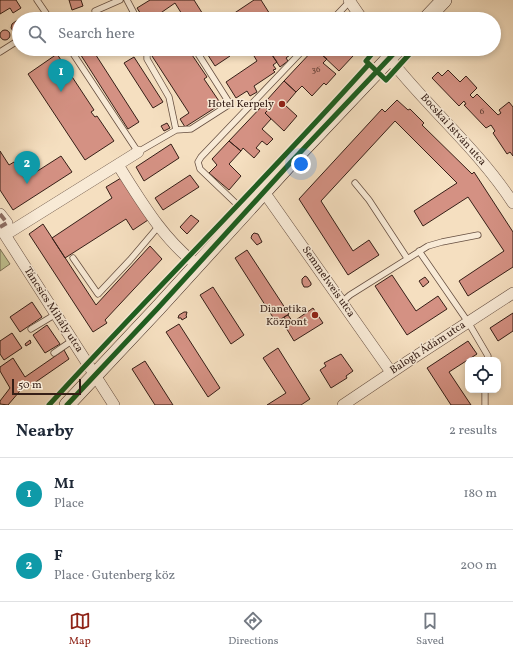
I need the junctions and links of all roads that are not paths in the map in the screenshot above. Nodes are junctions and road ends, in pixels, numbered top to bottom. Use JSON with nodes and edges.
{"nodes":[{"id":1,"x":37,"y":0,"type":"edge"},
{"id":2,"x":120,"y":0,"type":"edge"},
{"id":3,"x":127,"y":0,"type":"edge"},
{"id":4,"x":444,"y":0,"type":"edge"},
{"id":5,"x":350,"y":1,"type":"edge"},
{"id":6,"x":95,"y":11,"type":"dead end"},
{"id":7,"x":45,"y":12,"type":"edge"},
{"id":8,"x":133,"y":12,"type":"edge"},
{"id":9,"x":340,"y":12,"type":"edge"},
{"id":10,"x":357,"y":12,"type":"edge"},
{"id":11,"x":433,"y":12,"type":"edge"},
{"id":12,"x":12,"y":44,"type":"edge"},
{"id":13,"x":0,"y":52,"type":"edge"},
{"id":14,"x":75,"y":56,"type":"edge"},
{"id":15,"x":147,"y":56,"type":"edge"},
{"id":16,"x":199,"y":56,"type":"edge"},
{"id":17,"x":297,"y":56,"type":"edge"},
{"id":18,"x":386,"y":56,"type":"edge"},
{"id":19,"x":393,"y":56,"type":"edge"},
{"id":20,"x":176,"y":130,"type":"junction"},
{"id":21,"x":138,"y":152,"type":"junction"},
{"id":22,"x":118,"y":165,"type":"junction"},
{"id":23,"x":354,"y":183,"type":"dead end"},
{"id":24,"x":264,"y":192,"type":"junction"},
{"id":25,"x":513,"y":203,"type":"edge"},
{"id":26,"x":246,"y":212,"type":"junction"},
{"id":27,"x":0,"y":214,"type":"edge"},
{"id":28,"x":158,"y":227,"type":"junction"},
{"id":29,"x":2,"y":231,"type":"edge"},
{"id":30,"x":478,"y":235,"type":"dead end"},
{"id":31,"x":419,"y":251,"type":"junction"},
{"id":32,"x":73,"y":258,"type":"dead end"},
{"id":33,"x":407,"y":258,"type":"junction"},
{"id":34,"x":197,"y":265,"type":"junction"},
{"id":35,"x":513,"y":293,"type":"edge"},
{"id":36,"x":342,"y":302,"type":"junction"},
{"id":37,"x":56,"y":314,"type":"junction"},
{"id":38,"x":468,"y":322,"type":"junction"},
{"id":39,"x":31,"y":329,"type":"dead end"},
{"id":40,"x":73,"y":340,"type":"junction"},
{"id":41,"x":54,"y":352,"type":"dead end"},
{"id":42,"x":488,"y":357,"type":"edge"},
{"id":43,"x":391,"y":372,"type":"junction"},
{"id":44,"x":95,"y":376,"type":"junction"},
{"id":45,"x":485,"y":393,"type":"edge"},
{"id":46,"x":67,"y":405,"type":"edge"},
{"id":47,"x":114,"y":405,"type":"edge"},
{"id":48,"x":343,"y":405,"type":"edge"},
{"id":49,"x":485,"y":405,"type":"edge"}],
"edges":[{"from":1,"to":7,"type":"lane"},
{"from":2,"to":6,"type":"lane"},
{"from":3,"to":8,"type":"lane"},
{"from":4,"to":11,"type":"street"},
{"from":5,"to":9,"type":"lane"},
{"from":5,"to":10,"type":"street"},
{"from":12,"to":13,"type":"lane"},
{"from":14,"to":21,"type":"lane"},
{"from":15,"to":20,"type":"lane"},
{"from":16,"to":20,"type":"lane"},
{"from":17,"to":26,"type":"lane"},
{"from":18,"to":24,"type":"street"},
{"from":19,"to":25,"type":"street","name":"Bocskai István utca"},
{"from":20,"to":21,"type":"lane"},
{"from":21,"to":22,"type":"street"},
{"from":22,"to":28,"type":"street"},
{"from":22,"to":29,"type":"street"},
{"from":23,"to":33,"type":"lane"},
{"from":24,"to":26,"type":"street"},
{"from":24,"to":36,"type":"street","name":"Semmelweis utca"},
{"from":26,"to":34,"type":"street"},
{"from":27,"to":29,"type":"street"},
{"from":28,"to":32,"type":"lane"},
{"from":28,"to":34,"type":"street"},
{"from":29,"to":37,"type":"street","name":"Táncsics Mihály utca"},
{"from":30,"to":31,"type":"lane"},
{"from":31,"to":33,"type":"lane"},
{"from":31,"to":38,"type":"lane"},
{"from":33,"to":36,"type":"lane"},
{"from":34,"to":44,"type":"street"},
{"from":35,"to":38,"type":"street","name":"Balogh Ádám utca"},
{"from":36,"to":43,"type":"street","name":"Semmelweis utca"},
{"from":37,"to":39,"type":"lane"},
{"from":37,"to":40,"type":"street","name":"Táncsics Mihály utca"},
{"from":38,"to":42,"type":"lane"},
{"from":38,"to":43,"type":"street","name":"Balogh Ádám utca"},
{"from":40,"to":41,"type":"lane"},
{"from":40,"to":44,"type":"street","name":"Táncsics Mihály utca"},
{"from":43,"to":48,"type":"street","name":"Balogh Ádám utca"},
{"from":44,"to":46,"type":"street"},
{"from":44,"to":47,"type":"street","name":"Táncsics Mihály utca"},
{"from":45,"to":49,"type":"lane"}]}
